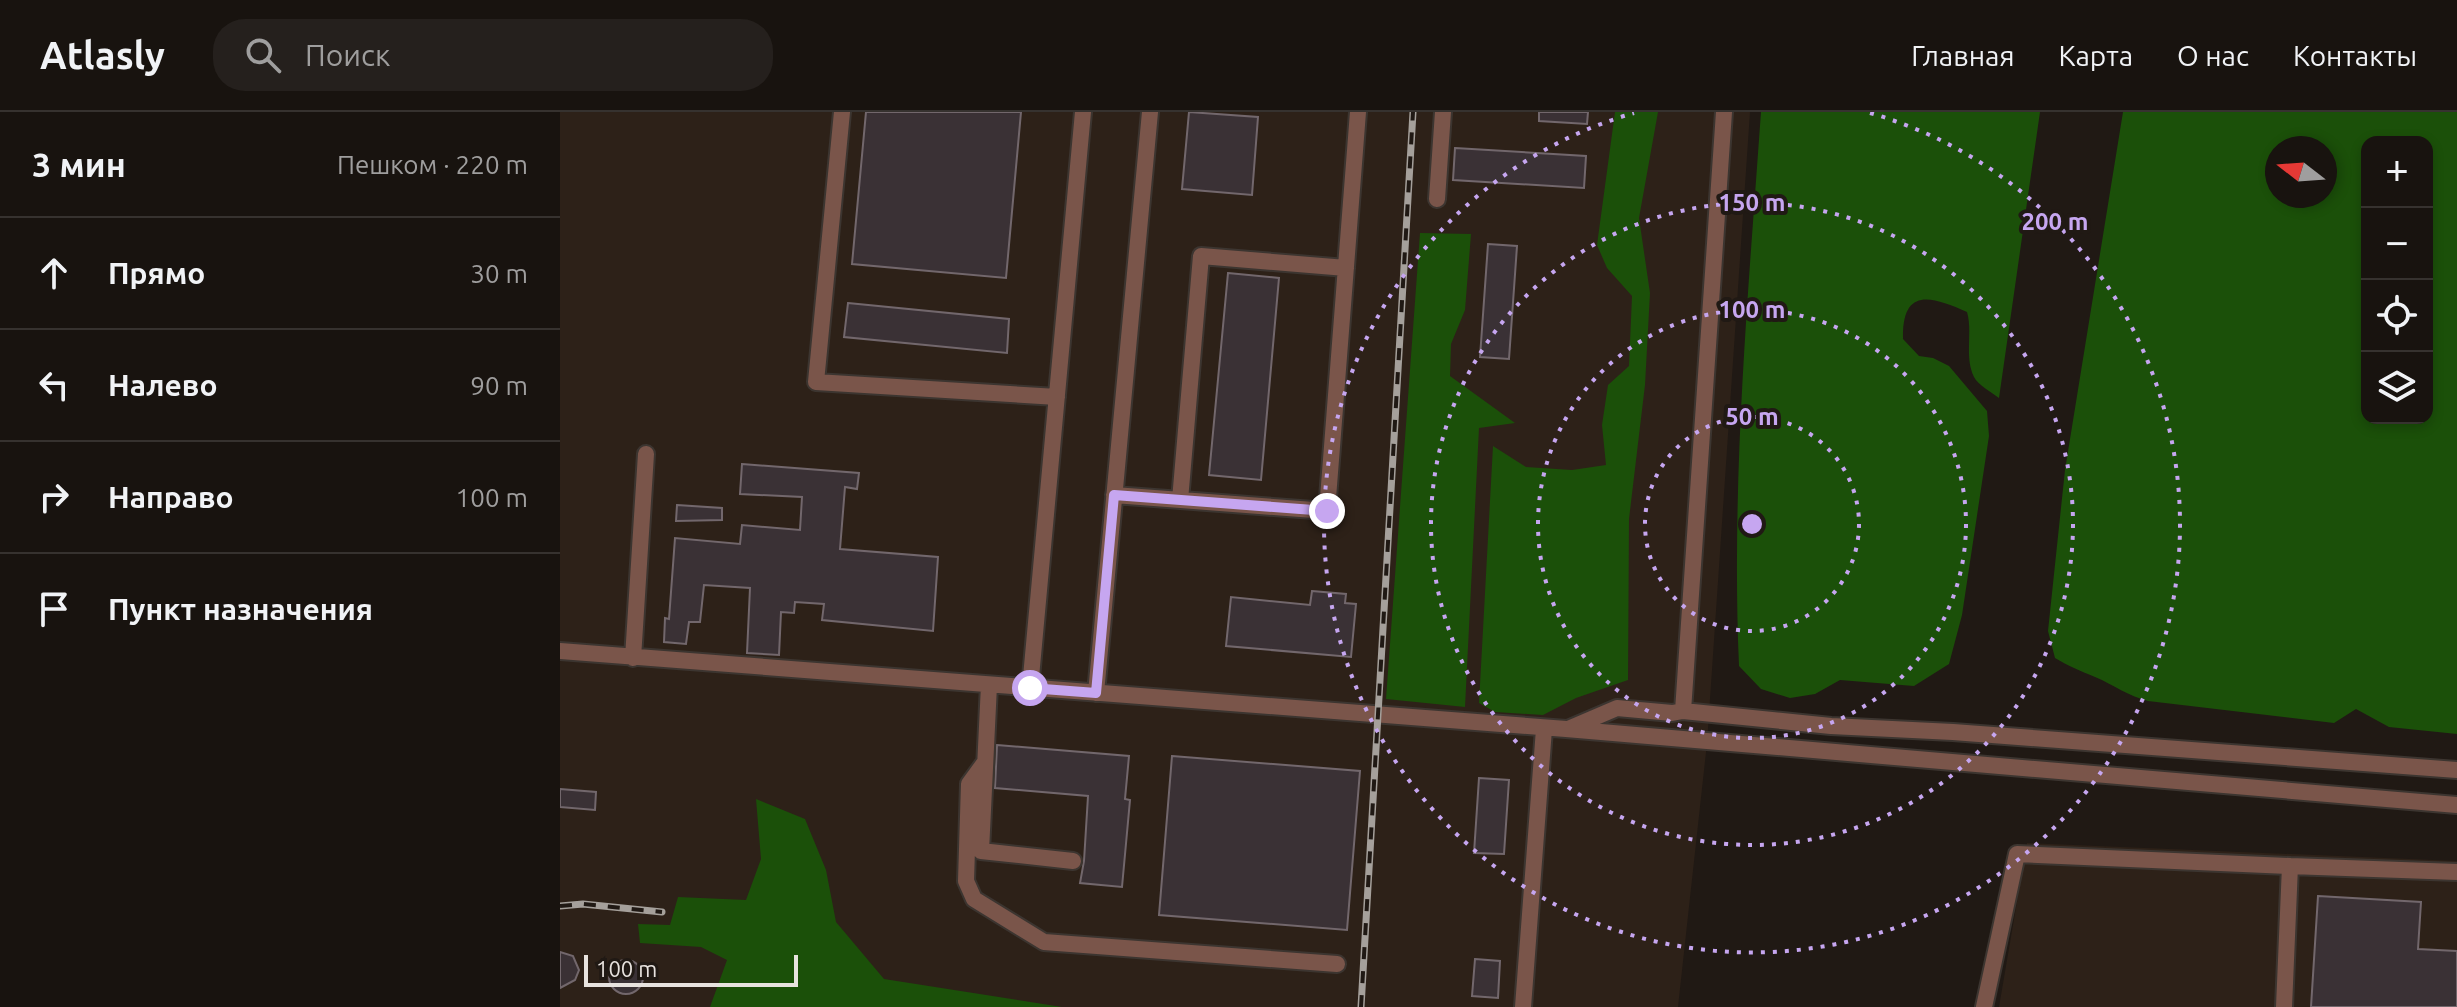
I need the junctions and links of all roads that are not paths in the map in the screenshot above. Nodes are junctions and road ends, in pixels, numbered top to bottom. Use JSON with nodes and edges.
{"nodes":[{"id":1,"x":842,"y":112,"type":"edge"},
{"id":2,"x":1083,"y":112,"type":"edge"},
{"id":3,"x":1150,"y":112,"type":"edge"},
{"id":4,"x":1358,"y":112,"type":"edge"},
{"id":5,"x":1443,"y":112,"type":"edge"},
{"id":6,"x":1724,"y":112,"type":"edge"},
{"id":7,"x":1437,"y":199,"type":"dead end"},
{"id":8,"x":1346,"y":268,"type":"junction"},
{"id":9,"x":1057,"y":397,"type":"junction"},
{"id":10,"x":646,"y":454,"type":"dead end"},
{"id":11,"x":1114,"y":495,"type":"junction"},
{"id":12,"x":1180,"y":500,"type":"junction"},
{"id":13,"x":560,"y":651,"type":"edge"},
{"id":14,"x":633,"y":658,"type":"junction"},
{"id":15,"x":989,"y":685,"type":"junction"},
{"id":16,"x":1030,"y":688,"type":"junction"},
{"id":17,"x":1096,"y":693,"type":"junction"},
{"id":18,"x":1683,"y":711,"type":"junction"},
{"id":19,"x":1544,"y":729,"type":"junction"},
{"id":20,"x":1566,"y":729,"type":"junction"},
{"id":21,"x":985,"y":762,"type":"junction"},
{"id":22,"x":2457,"y":770,"type":"edge"},
{"id":23,"x":2457,"y":805,"type":"edge"},
{"id":24,"x":1073,"y":861,"type":"dead end"},
{"id":25,"x":2290,"y":866,"type":"junction"},
{"id":26,"x":2457,"y":872,"type":"edge"},
{"id":27,"x":1337,"y":964,"type":"dead end"},
{"id":28,"x":1523,"y":1007,"type":"edge"},
{"id":29,"x":1984,"y":1007,"type":"edge"},
{"id":30,"x":2284,"y":1007,"type":"edge"}],
"edges":[{"from":1,"to":9,"type":"lane"},
{"from":2,"to":9,"type":"lane"},
{"from":3,"to":11,"type":"lane"},
{"from":4,"to":8,"type":"lane"},
{"from":5,"to":7,"type":"lane"},
{"from":6,"to":18,"type":"lane"},
{"from":8,"to":12,"type":"lane"},
{"from":8,"to":12,"type":"lane"},
{"from":9,"to":16,"type":"lane"},
{"from":10,"to":14,"type":"lane"},
{"from":11,"to":12,"type":"lane"},
{"from":11,"to":17,"type":"lane"},
{"from":13,"to":14,"type":"lane"},
{"from":14,"to":15,"type":"lane"},
{"from":15,"to":16,"type":"lane"},
{"from":15,"to":21,"type":"lane"},
{"from":16,"to":17,"type":"lane"},
{"from":17,"to":19,"type":"lane"},
{"from":18,"to":20,"type":"lane"},
{"from":18,"to":22,"type":"lane"},
{"from":19,"to":20,"type":"lane"},
{"from":19,"to":28,"type":"lane"},
{"from":20,"to":23,"type":"lane"},
{"from":21,"to":24,"type":"lane"},
{"from":21,"to":27,"type":"lane"},
{"from":25,"to":26,"type":"lane"},
{"from":25,"to":29,"type":"lane"},
{"from":25,"to":30,"type":"lane"}]}
